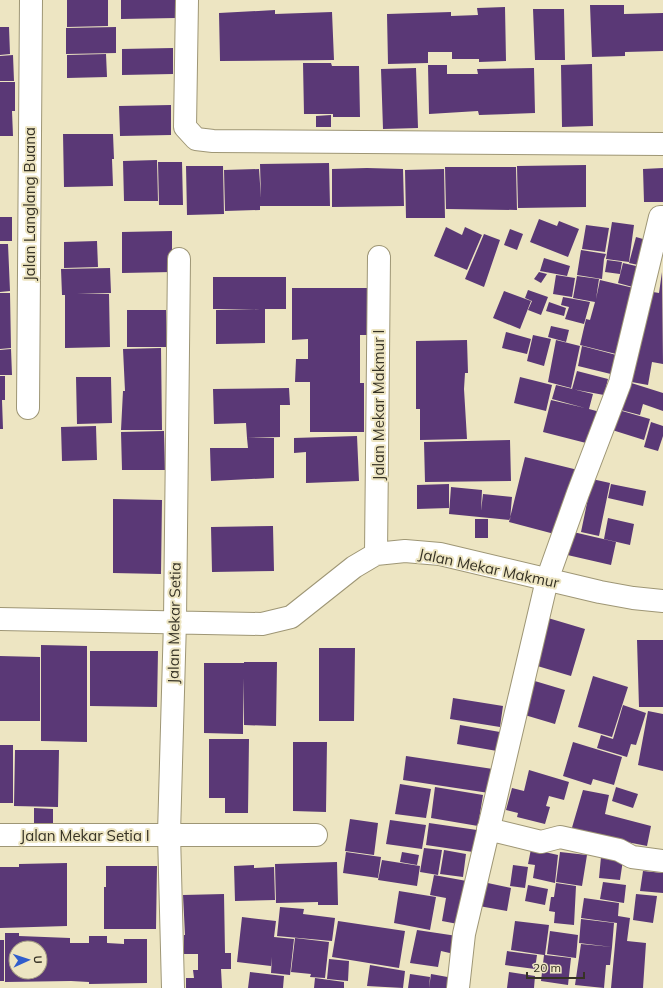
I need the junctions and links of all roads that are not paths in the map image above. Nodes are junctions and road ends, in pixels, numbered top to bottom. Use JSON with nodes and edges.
{"nodes":[{"id":1,"x":31,"y":0,"type":"edge"},
{"id":2,"x":187,"y":0,"type":"edge"},
{"id":3,"x":663,"y":144,"type":"edge"},
{"id":4,"x":663,"y":217,"type":"edge"},
{"id":5,"x":379,"y":257,"type":"dead end"},
{"id":6,"x":179,"y":259,"type":"dead end"},
{"id":7,"x":28,"y":408,"type":"dead end"},
{"id":8,"x":376,"y":554,"type":"junction"},
{"id":9,"x":547,"y":580,"type":"junction"},
{"id":10,"x":663,"y":601,"type":"edge"},
{"id":11,"x":0,"y":618,"type":"edge"},
{"id":12,"x":175,"y":621,"type":"junction"},
{"id":13,"x":488,"y":829,"type":"junction"},
{"id":14,"x":169,"y":834,"type":"junction"},
{"id":15,"x":316,"y":835,"type":"dead end"},
{"id":16,"x":0,"y":836,"type":"edge"},
{"id":17,"x":663,"y":861,"type":"edge"},
{"id":18,"x":173,"y":988,"type":"edge"},
{"id":19,"x":458,"y":988,"type":"edge"}],
"edges":[{"from":1,"to":7,"type":"street","name":"Jalan Langlang Buana"},
{"from":2,"to":3,"type":"street"},
{"from":4,"to":9,"type":"street"},
{"from":5,"to":8,"type":"street","name":"Jalan Mekar Makmur I"},
{"from":6,"to":12,"type":"street","name":"Jalan Mekar Setia"},
{"from":8,"to":9,"type":"street","name":"Jalan Mekar Makmur"},
{"from":8,"to":12,"type":"street","name":"Jalan Mekar Makmur"},
{"from":9,"to":10,"type":"street","name":"Jalan Mekar Makmur"},
{"from":9,"to":13,"type":"street"},
{"from":11,"to":12,"type":"street","name":"Jalan Mekar Makmur"},
{"from":12,"to":14,"type":"street","name":"Jalan Mekar Setia"},
{"from":13,"to":17,"type":"street"},
{"from":13,"to":19,"type":"street"},
{"from":14,"to":15,"type":"street","name":"Jalan Mekar Setia I"},
{"from":14,"to":16,"type":"street","name":"Jalan Mekar Setia I"},
{"from":14,"to":18,"type":"street","name":"Jalan Mekar Setia"}]}
